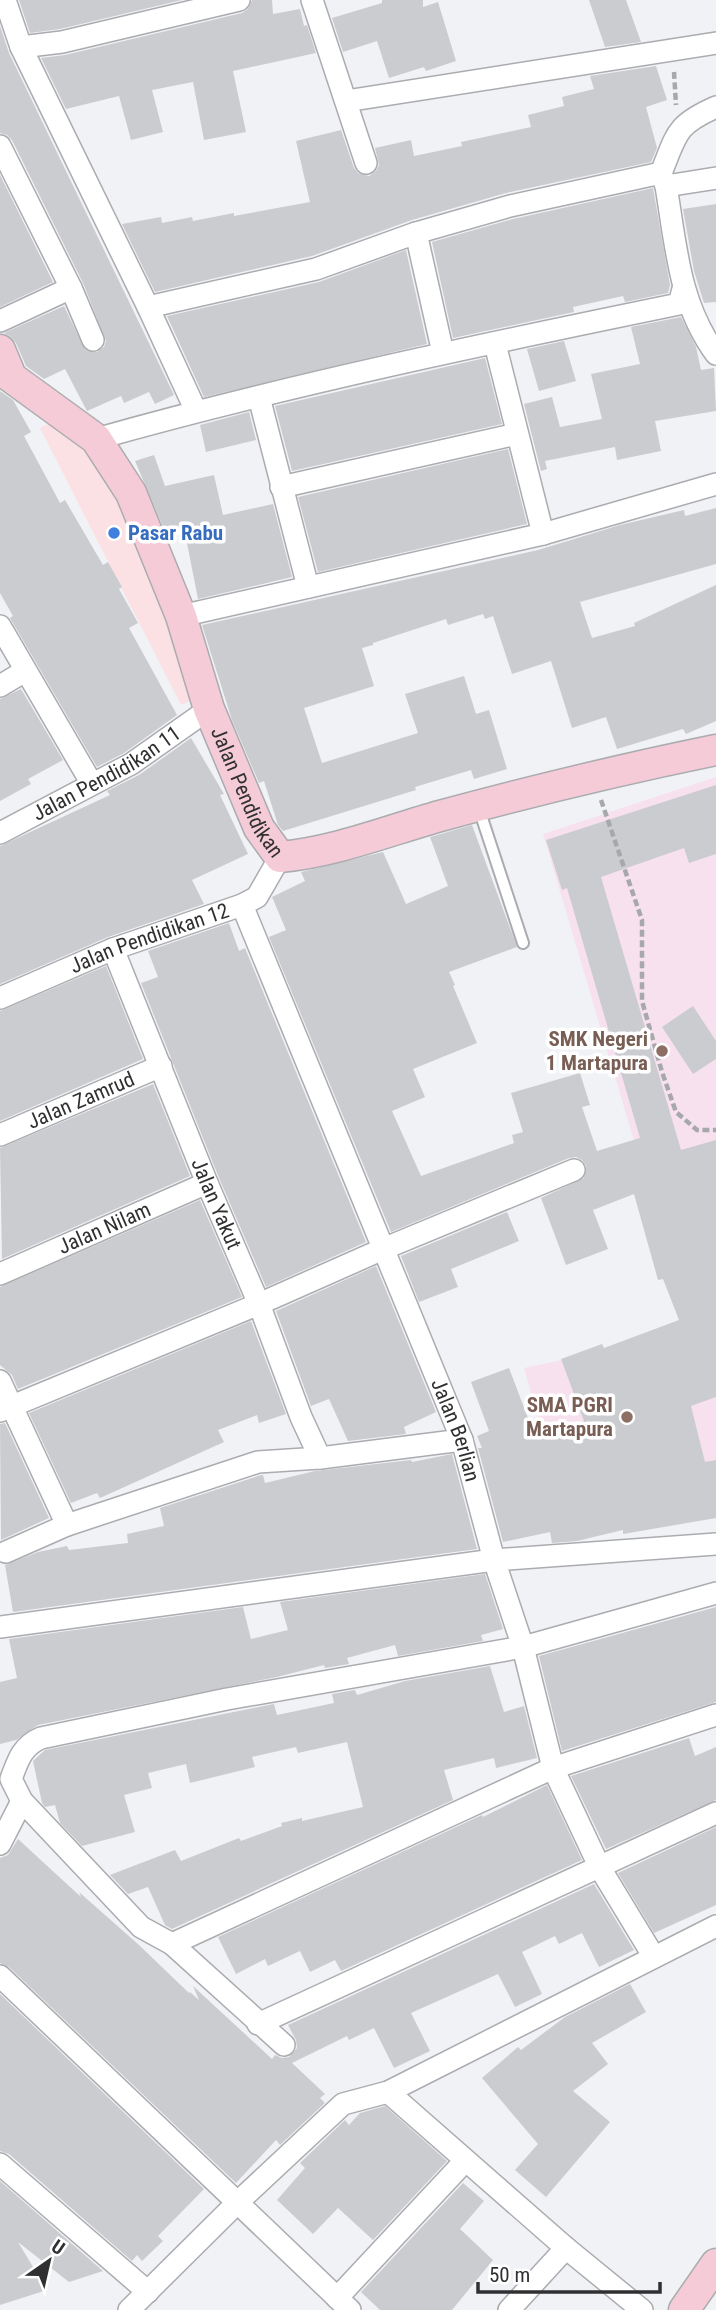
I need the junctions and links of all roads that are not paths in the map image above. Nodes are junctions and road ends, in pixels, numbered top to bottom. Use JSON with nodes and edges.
{"nodes":[{"id":1,"x":5,"y":0,"type":"edge"},
{"id":2,"x":239,"y":0,"type":"edge"},
{"id":3,"x":312,"y":0,"type":"edge"},
{"id":4,"x":716,"y":43,"type":"edge"},
{"id":5,"x":21,"y":47,"type":"junction"},
{"id":6,"x":345,"y":101,"type":"junction"},
{"id":7,"x":716,"y":107,"type":"edge"},
{"id":8,"x":0,"y":146,"type":"edge"},
{"id":9,"x":366,"y":163,"type":"dead end"},
{"id":10,"x":716,"y":178,"type":"edge"},
{"id":11,"x":664,"y":180,"type":"junction"},
{"id":12,"x":416,"y":233,"type":"junction"},
{"id":13,"x":71,"y":288,"type":"junction"},
{"id":14,"x":683,"y":289,"type":"junction"},
{"id":15,"x":148,"y":307,"type":"junction"},
{"id":16,"x":0,"y":321,"type":"edge"},
{"id":17,"x":93,"y":340,"type":"dead end"},
{"id":18,"x":495,"y":344,"type":"junction"},
{"id":19,"x":713,"y":346,"type":"edge"},
{"id":20,"x":443,"y":353,"type":"junction"},
{"id":21,"x":3,"y":368,"type":"edge"},
{"id":22,"x":259,"y":397,"type":"junction"},
{"id":23,"x":196,"y":411,"type":"junction"},
{"id":24,"x":517,"y":434,"type":"junction"},
{"id":25,"x":96,"y":439,"type":"junction"},
{"id":26,"x":716,"y":484,"type":"edge"},
{"id":27,"x":281,"y":487,"type":"junction"},
{"id":28,"x":543,"y":534,"type":"junction"},
{"id":29,"x":308,"y":587,"type":"junction"},
{"id":30,"x":181,"y":616,"type":"junction"},
{"id":31,"x":0,"y":626,"type":"edge"},
{"id":32,"x":25,"y":671,"type":"junction"},
{"id":33,"x":0,"y":686,"type":"edge"},
{"id":34,"x":209,"y":709,"type":"junction"},
{"id":35,"x":716,"y":750,"type":"edge"},
{"id":36,"x":92,"y":784,"type":"junction"},
{"id":37,"x":478,"y":806,"type":"junction"},
{"id":38,"x":0,"y":833,"type":"edge"},
{"id":39,"x":280,"y":857,"type":"junction"},
{"id":40,"x":242,"y":905,"type":"junction"},
{"id":41,"x":523,"y":943,"type":"dead end"},
{"id":42,"x":113,"y":949,"type":"junction"},
{"id":43,"x":0,"y":998,"type":"edge"},
{"id":44,"x":161,"y":1066,"type":"junction"},
{"id":45,"x":0,"y":1135,"type":"edge"},
{"id":46,"x":575,"y":1170,"type":"dead end"},
{"id":47,"x":207,"y":1183,"type":"junction"},
{"id":48,"x":383,"y":1250,"type":"junction"},
{"id":49,"x":0,"y":1274,"type":"edge"},
{"id":50,"x":259,"y":1304,"type":"junction"},
{"id":51,"x":0,"y":1381,"type":"edge"},
{"id":52,"x":6,"y":1409,"type":"edge"},
{"id":53,"x":462,"y":1440,"type":"junction"},
{"id":54,"x":320,"y":1458,"type":"junction"},
{"id":55,"x":67,"y":1525,"type":"junction"},
{"id":56,"x":716,"y":1544,"type":"edge"},
{"id":57,"x":6,"y":1552,"type":"dead end"},
{"id":58,"x":494,"y":1560,"type":"junction"},
{"id":59,"x":716,"y":1593,"type":"edge"},
{"id":60,"x":0,"y":1627,"type":"edge"},
{"id":61,"x":523,"y":1647,"type":"junction"},
{"id":62,"x":716,"y":1715,"type":"edge"},
{"id":63,"x":553,"y":1768,"type":"junction"},
{"id":64,"x":22,"y":1801,"type":"junction"},
{"id":65,"x":716,"y":1813,"type":"edge"},
{"id":66,"x":0,"y":1844,"type":"edge"},
{"id":67,"x":600,"y":1868,"type":"junction"},
{"id":68,"x":716,"y":1926,"type":"edge"},
{"id":69,"x":172,"y":1944,"type":"junction"},
{"id":70,"x":654,"y":1957,"type":"junction"},
{"id":71,"x":0,"y":1976,"type":"edge"},
{"id":72,"x":258,"y":2024,"type":"junction"},
{"id":73,"x":284,"y":2045,"type":"dead end"},
{"id":74,"x":388,"y":2092,"type":"junction"},
{"id":75,"x":464,"y":2161,"type":"junction"},
{"id":76,"x":0,"y":2164,"type":"edge"},
{"id":77,"x":237,"y":2203,"type":"junction"},
{"id":78,"x":566,"y":2248,"type":"junction"},
{"id":79,"x":716,"y":2264,"type":"edge"},
{"id":80,"x":148,"y":2292,"type":"junction"},
{"id":81,"x":343,"y":2304,"type":"edge"},
{"id":82,"x":130,"y":2310,"type":"edge"},
{"id":83,"x":509,"y":2310,"type":"edge"},
{"id":84,"x":642,"y":2310,"type":"edge"},
{"id":85,"x":684,"y":2310,"type":"edge"}],
"edges":[{"from":1,"to":5,"type":"street"},
{"from":2,"to":5,"type":"street"},
{"from":3,"to":6,"type":"street"},
{"from":4,"to":6,"type":"street"},
{"from":5,"to":15,"type":"street"},
{"from":6,"to":9,"type":"street"},
{"from":7,"to":11,"type":"street"},
{"from":8,"to":13,"type":"street"},
{"from":10,"to":11,"type":"street"},
{"from":11,"to":12,"type":"street"},
{"from":11,"to":14,"type":"street"},
{"from":12,"to":15,"type":"street"},
{"from":12,"to":20,"type":"street"},
{"from":13,"to":16,"type":"street"},
{"from":13,"to":17,"type":"street"},
{"from":14,"to":18,"type":"street"},
{"from":14,"to":19,"type":"street"},
{"from":15,"to":23,"type":"street"},
{"from":18,"to":20,"type":"street"},
{"from":18,"to":24,"type":"street"},
{"from":20,"to":22,"type":"street"},
{"from":21,"to":25,"type":"street","name":"Jalan Pendidikan"},
{"from":22,"to":23,"type":"street"},
{"from":22,"to":27,"type":"street"},
{"from":23,"to":25,"type":"street"},
{"from":24,"to":27,"type":"street"},
{"from":24,"to":28,"type":"street"},
{"from":25,"to":30,"type":"street","name":"Jalan Pendidikan"},
{"from":26,"to":28,"type":"street"},
{"from":27,"to":29,"type":"street"},
{"from":28,"to":29,"type":"street"},
{"from":29,"to":30,"type":"street"},
{"from":30,"to":34,"type":"street","name":"Jalan Pendidikan"},
{"from":31,"to":32,"type":"street"},
{"from":32,"to":33,"type":"street"},
{"from":32,"to":36,"type":"street"},
{"from":34,"to":36,"type":"street","name":"Jalan Pendidikan 11"},
{"from":34,"to":39,"type":"street","name":"Jalan Pendidikan"},
{"from":35,"to":37,"type":"street","name":"Jalan Pendidikan"},
{"from":36,"to":38,"type":"street","name":"Jalan Pendidikan 11"},
{"from":37,"to":39,"type":"street","name":"Jalan Pendidikan"},
{"from":37,"to":41,"type":"lane"},
{"from":39,"to":40,"type":"street","name":"Jalan Pendidikan 12"},
{"from":40,"to":42,"type":"street","name":"Jalan Pendidikan 12"},
{"from":40,"to":48,"type":"street","name":"Jalan Berlian"},
{"from":42,"to":43,"type":"street","name":"Jalan Pendidikan 12"},
{"from":42,"to":44,"type":"street","name":"Jalan Yakut"},
{"from":44,"to":45,"type":"street","name":"Jalan Zamrud"},
{"from":44,"to":47,"type":"street","name":"Jalan Yakut"},
{"from":46,"to":48,"type":"street"},
{"from":47,"to":49,"type":"street","name":"Jalan Nilam"},
{"from":47,"to":50,"type":"street","name":"Jalan Yakut"},
{"from":48,"to":50,"type":"street"},
{"from":48,"to":53,"type":"street","name":"Jalan Berlian"},
{"from":50,"to":52,"type":"street"},
{"from":50,"to":54,"type":"street","name":"Jalan Yakut"},
{"from":51,"to":52,"type":"street"},
{"from":52,"to":55,"type":"street"},
{"from":53,"to":54,"type":"street"},
{"from":53,"to":58,"type":"street","name":"Jalan Berlian"},
{"from":54,"to":55,"type":"street"},
{"from":55,"to":57,"type":"street"},
{"from":56,"to":58,"type":"street"},
{"from":58,"to":60,"type":"street"},
{"from":58,"to":61,"type":"street","name":"Jalan Berlian"},
{"from":59,"to":61,"type":"street"},
{"from":61,"to":63,"type":"street","name":"Jalan Berlian"},
{"from":61,"to":64,"type":"street"},
{"from":62,"to":63,"type":"street"},
{"from":63,"to":67,"type":"street","name":"Jalan Berlian"},
{"from":63,"to":69,"type":"street"},
{"from":64,"to":66,"type":"street"},
{"from":64,"to":69,"type":"street"},
{"from":65,"to":67,"type":"street"},
{"from":67,"to":70,"type":"street","name":"Jalan Berlian"},
{"from":67,"to":72,"type":"street"},
{"from":68,"to":70,"type":"street"},
{"from":69,"to":72,"type":"street"},
{"from":70,"to":74,"type":"street"},
{"from":71,"to":77,"type":"street"},
{"from":72,"to":73,"type":"street"},
{"from":74,"to":75,"type":"street"},
{"from":74,"to":77,"type":"street"},
{"from":75,"to":78,"type":"street"},
{"from":75,"to":81,"type":"street"},
{"from":76,"to":80,"type":"street"},
{"from":77,"to":80,"type":"street"},
{"from":77,"to":81,"type":"street"},
{"from":78,"to":83,"type":"street"},
{"from":78,"to":84,"type":"street"},
{"from":79,"to":85,"type":"street"},
{"from":80,"to":82,"type":"street"}]}
